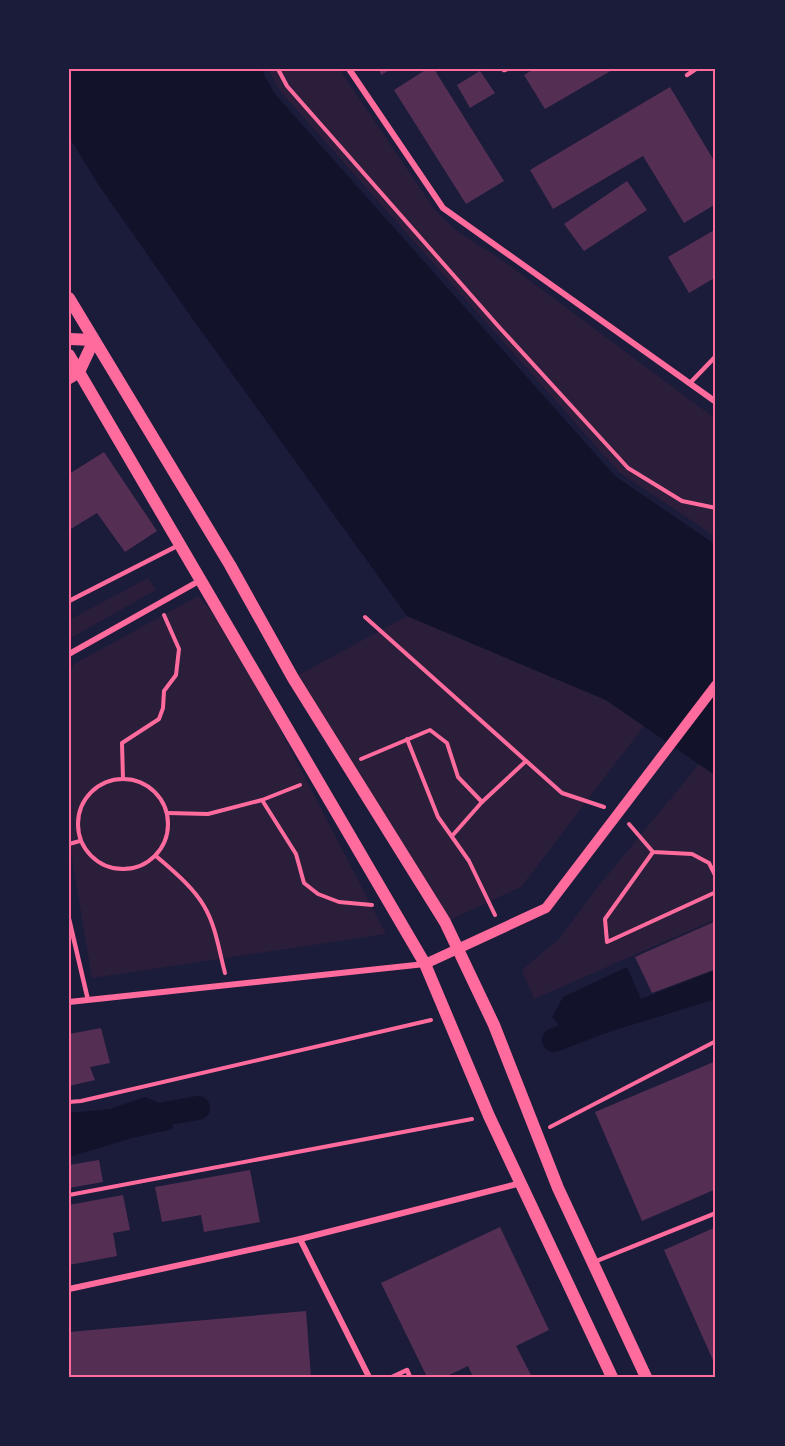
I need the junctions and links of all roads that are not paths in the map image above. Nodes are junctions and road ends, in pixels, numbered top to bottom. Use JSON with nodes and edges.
{"nodes":[{"id":1,"x":349,"y":69,"type":"edge"},
{"id":2,"x":696,"y":69,"type":"edge"},
{"id":3,"x":687,"y":75,"type":"dead end"},
{"id":4,"x":69,"y":298,"type":"edge"},
{"id":5,"x":69,"y":339,"type":"edge"},
{"id":6,"x":94,"y":340,"type":"junction"},
{"id":7,"x":69,"y":355,"type":"edge"},
{"id":8,"x":716,"y":356,"type":"edge"},
{"id":9,"x":74,"y":375,"type":"edge"},
{"id":10,"x":690,"y":383,"type":"junction"},
{"id":11,"x":716,"y":402,"type":"edge"},
{"id":12,"x":178,"y":545,"type":"junction"},
{"id":13,"x":199,"y":581,"type":"junction"},
{"id":14,"x":69,"y":601,"type":"edge"},
{"id":15,"x":69,"y":654,"type":"edge"},
{"id":16,"x":716,"y":685,"type":"edge"},
{"id":17,"x":69,"y":919,"type":"edge"},
{"id":18,"x":456,"y":950,"type":"junction"},
{"id":19,"x":424,"y":964,"type":"junction"},
{"id":20,"x":88,"y":1000,"type":"junction"},
{"id":21,"x":69,"y":1002,"type":"edge"},
{"id":22,"x":522,"y":1183,"type":"junction"},
{"id":23,"x":716,"y":1213,"type":"edge"},
{"id":24,"x":300,"y":1239,"type":"junction"},
{"id":25,"x":594,"y":1262,"type":"junction"},
{"id":26,"x":69,"y":1289,"type":"edge"},
{"id":27,"x":369,"y":1377,"type":"edge"},
{"id":28,"x":392,"y":1377,"type":"edge"},
{"id":29,"x":410,"y":1377,"type":"edge"},
{"id":30,"x":612,"y":1377,"type":"edge"},
{"id":31,"x":646,"y":1377,"type":"edge"}],
"edges":[{"from":1,"to":10,"type":"street"},
{"from":2,"to":3,"type":"lane"},
{"from":4,"to":6,"type":"main road"},
{"from":5,"to":6,"type":"main road"},
{"from":6,"to":9,"type":"main road"},
{"from":6,"to":18,"type":"main road"},
{"from":7,"to":9,"type":"main road"},
{"from":8,"to":10,"type":"lane"},
{"from":9,"to":12,"type":"main road"},
{"from":10,"to":11,"type":"street"},
{"from":12,"to":13,"type":"main road"},
{"from":12,"to":14,"type":"lane"},
{"from":13,"to":15,"type":"street"},
{"from":13,"to":19,"type":"main road"},
{"from":16,"to":18,"type":"street"},
{"from":17,"to":20,"type":"lane"},
{"from":18,"to":19,"type":"street"},
{"from":18,"to":25,"type":"main road"},
{"from":19,"to":20,"type":"street"},
{"from":19,"to":22,"type":"main road"},
{"from":20,"to":21,"type":"street"},
{"from":22,"to":24,"type":"street"},
{"from":22,"to":30,"type":"main road"},
{"from":23,"to":25,"type":"lane"},
{"from":24,"to":26,"type":"street"},
{"from":24,"to":27,"type":"street"},
{"from":25,"to":31,"type":"main road"},
{"from":28,"to":29,"type":"lane"}]}
